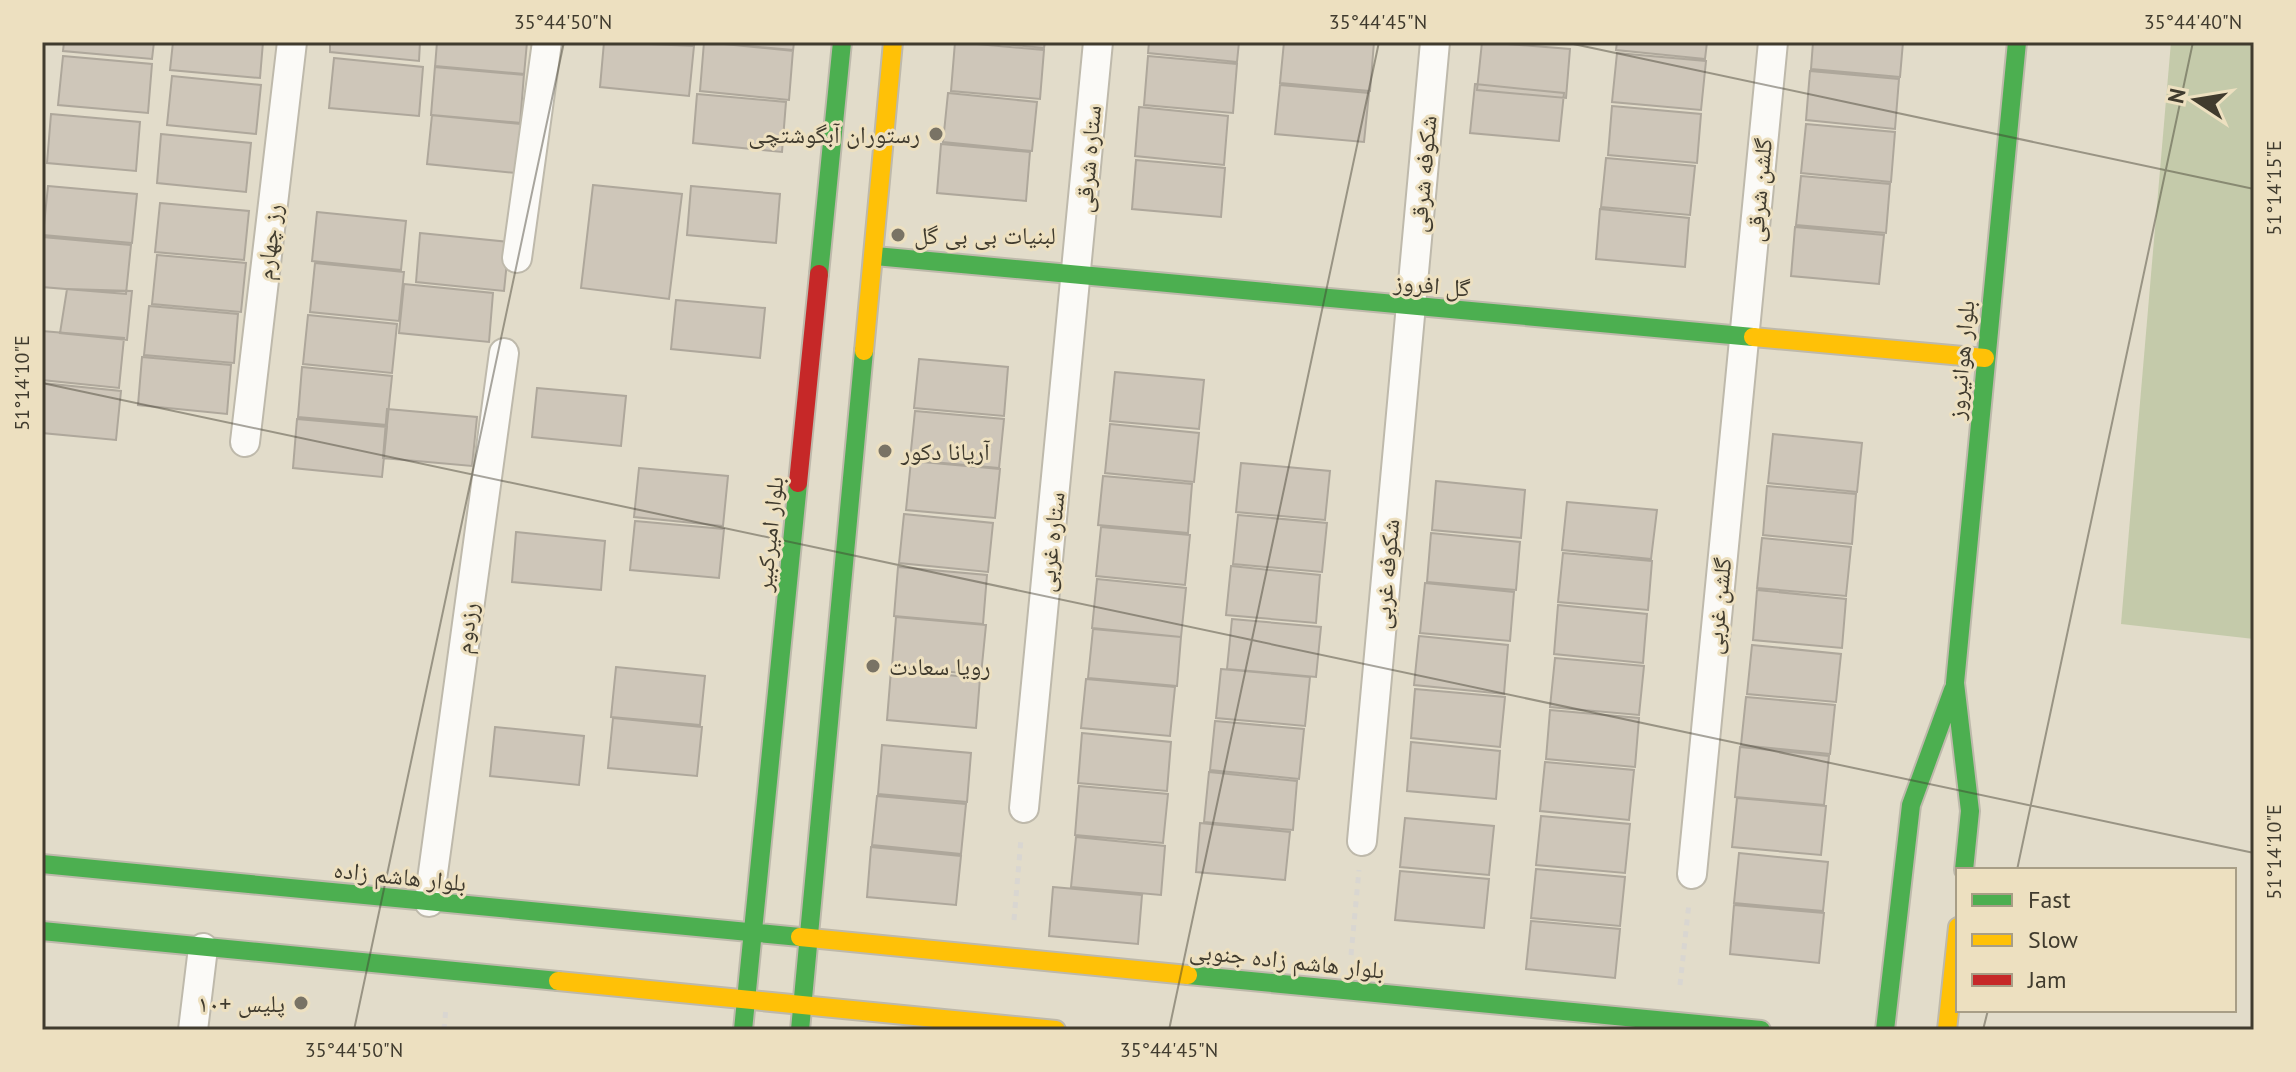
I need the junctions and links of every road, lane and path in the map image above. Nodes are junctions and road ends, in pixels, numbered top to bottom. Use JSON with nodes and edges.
{"nodes":[{"id":1,"x":292,"y":42,"type":"edge"},
{"id":2,"x":547,"y":42,"type":"edge"},
{"id":3,"x":842,"y":42,"type":"edge"},
{"id":4,"x":893,"y":42,"type":"edge"},
{"id":5,"x":1098,"y":42,"type":"edge"},
{"id":6,"x":1435,"y":42,"type":"edge"},
{"id":7,"x":1773,"y":42,"type":"edge"},
{"id":8,"x":2017,"y":42,"type":"edge"},
{"id":9,"x":875,"y":256,"type":"junction"},
{"id":10,"x":517,"y":258,"type":"dead end"},
{"id":11,"x":1078,"y":275,"type":"junction"},
{"id":12,"x":1410,"y":307,"type":"junction"},
{"id":13,"x":1745,"y":339,"type":"junction"},
{"id":14,"x":504,"y":353,"type":"dead end"},
{"id":15,"x":1985,"y":358,"type":"junction"},
{"id":16,"x":245,"y":442,"type":"dead end"},
{"id":17,"x":1955,"y":683,"type":"junction"},
{"id":18,"x":1024,"y":808,"type":"joint"},
{"id":19,"x":1362,"y":841,"type":"joint"},
{"id":20,"x":42,"y":864,"type":"edge"},
{"id":21,"x":1964,"y":868,"type":"edge"},
{"id":22,"x":1692,"y":874,"type":"joint"},
{"id":23,"x":429,"y":902,"type":"junction"},
{"id":24,"x":42,"y":931,"type":"edge"},
{"id":25,"x":753,"y":934,"type":"junction"},
{"id":26,"x":808,"y":938,"type":"junction"},
{"id":27,"x":1956,"y":946,"type":"edge"},
{"id":28,"x":203,"y":948,"type":"junction"},
{"id":29,"x":1011,"y":957,"type":"junction"},
{"id":30,"x":1348,"y":990,"type":"junction"},
{"id":31,"x":746,"y":1002,"type":"junction"},
{"id":32,"x":802,"y":1007,"type":"junction"},
{"id":33,"x":1676,"y":1022,"type":"junction"},
{"id":34,"x":193,"y":1030,"type":"edge"},
{"id":35,"x":743,"y":1030,"type":"edge"},
{"id":36,"x":800,"y":1030,"type":"edge"},
{"id":37,"x":1056,"y":1030,"type":"edge"},
{"id":38,"x":1761,"y":1030,"type":"edge"},
{"id":39,"x":1885,"y":1030,"type":"edge"},
{"id":40,"x":1947,"y":1030,"type":"edge"}],
"edges":[{"from":1,"to":16,"type":"street","name":"رز چهارم"},
{"from":2,"to":10,"type":"street"},
{"from":3,"to":25,"type":"street","name":"بلوار امیرکبیر"},
{"from":4,"to":9,"type":"street"},
{"from":5,"to":11,"type":"street","name":"ستاره شرقی"},
{"from":6,"to":12,"type":"street","name":"شکوفه شرقی"},
{"from":7,"to":13,"type":"street","name":"گلشن شرقی"},
{"from":8,"to":15,"type":"street","name":"بلوار هوانیروز"},
{"from":9,"to":11,"type":"street","name":"گل افروز"},
{"from":9,"to":26,"type":"street"},
{"from":11,"to":12,"type":"street","name":"گل افروز"},
{"from":11,"to":18,"type":"street","name":"ستاره غربی"},
{"from":12,"to":13,"type":"street","name":"گل افروز"},
{"from":12,"to":19,"type":"street","name":"شکوفه غربی"},
{"from":13,"to":15,"type":"street","name":"گل افروز"},
{"from":13,"to":22,"type":"street","name":"گلشن غربی"},
{"from":14,"to":23,"type":"street","name":"رزدوم"},
{"from":15,"to":17,"type":"street","name":"بلوار هوانیروز"},
{"from":17,"to":21,"type":"street","name":"بلوار هوانیروز"},
{"from":17,"to":39,"type":"street","name":"بلوار هوانیروز"},
{"from":18,"to":29,"type":"path"},
{"from":19,"to":30,"type":"path"},
{"from":20,"to":23,"type":"street","name":"بلوار هاشم زاده"},
{"from":22,"to":33,"type":"path"},
{"from":23,"to":25,"type":"street","name":"بلوار هاشم زاده"},
{"from":24,"to":28,"type":"street"},
{"from":25,"to":26,"type":"street","name":"بلوار هاشم زاده"},
{"from":25,"to":31,"type":"street","name":"بلوار امیرکبیر"},
{"from":26,"to":29,"type":"street","name":"بلوار هاشم زاده جنوبی"},
{"from":26,"to":32,"type":"street"},
{"from":27,"to":40,"type":"street"},
{"from":28,"to":31,"type":"street"},
{"from":28,"to":34,"type":"street"},
{"from":29,"to":30,"type":"street","name":"بلوار هاشم زاده جنوبی"},
{"from":30,"to":33,"type":"street","name":"بلوار هاشم زاده جنوبی"},
{"from":31,"to":32,"type":"street"},
{"from":31,"to":35,"type":"street","name":"بلوار امیرکبیر"},
{"from":32,"to":36,"type":"street"},
{"from":32,"to":37,"type":"street"},
{"from":33,"to":38,"type":"street","name":"بلوار هاشم زاده جنوبی"}]}
